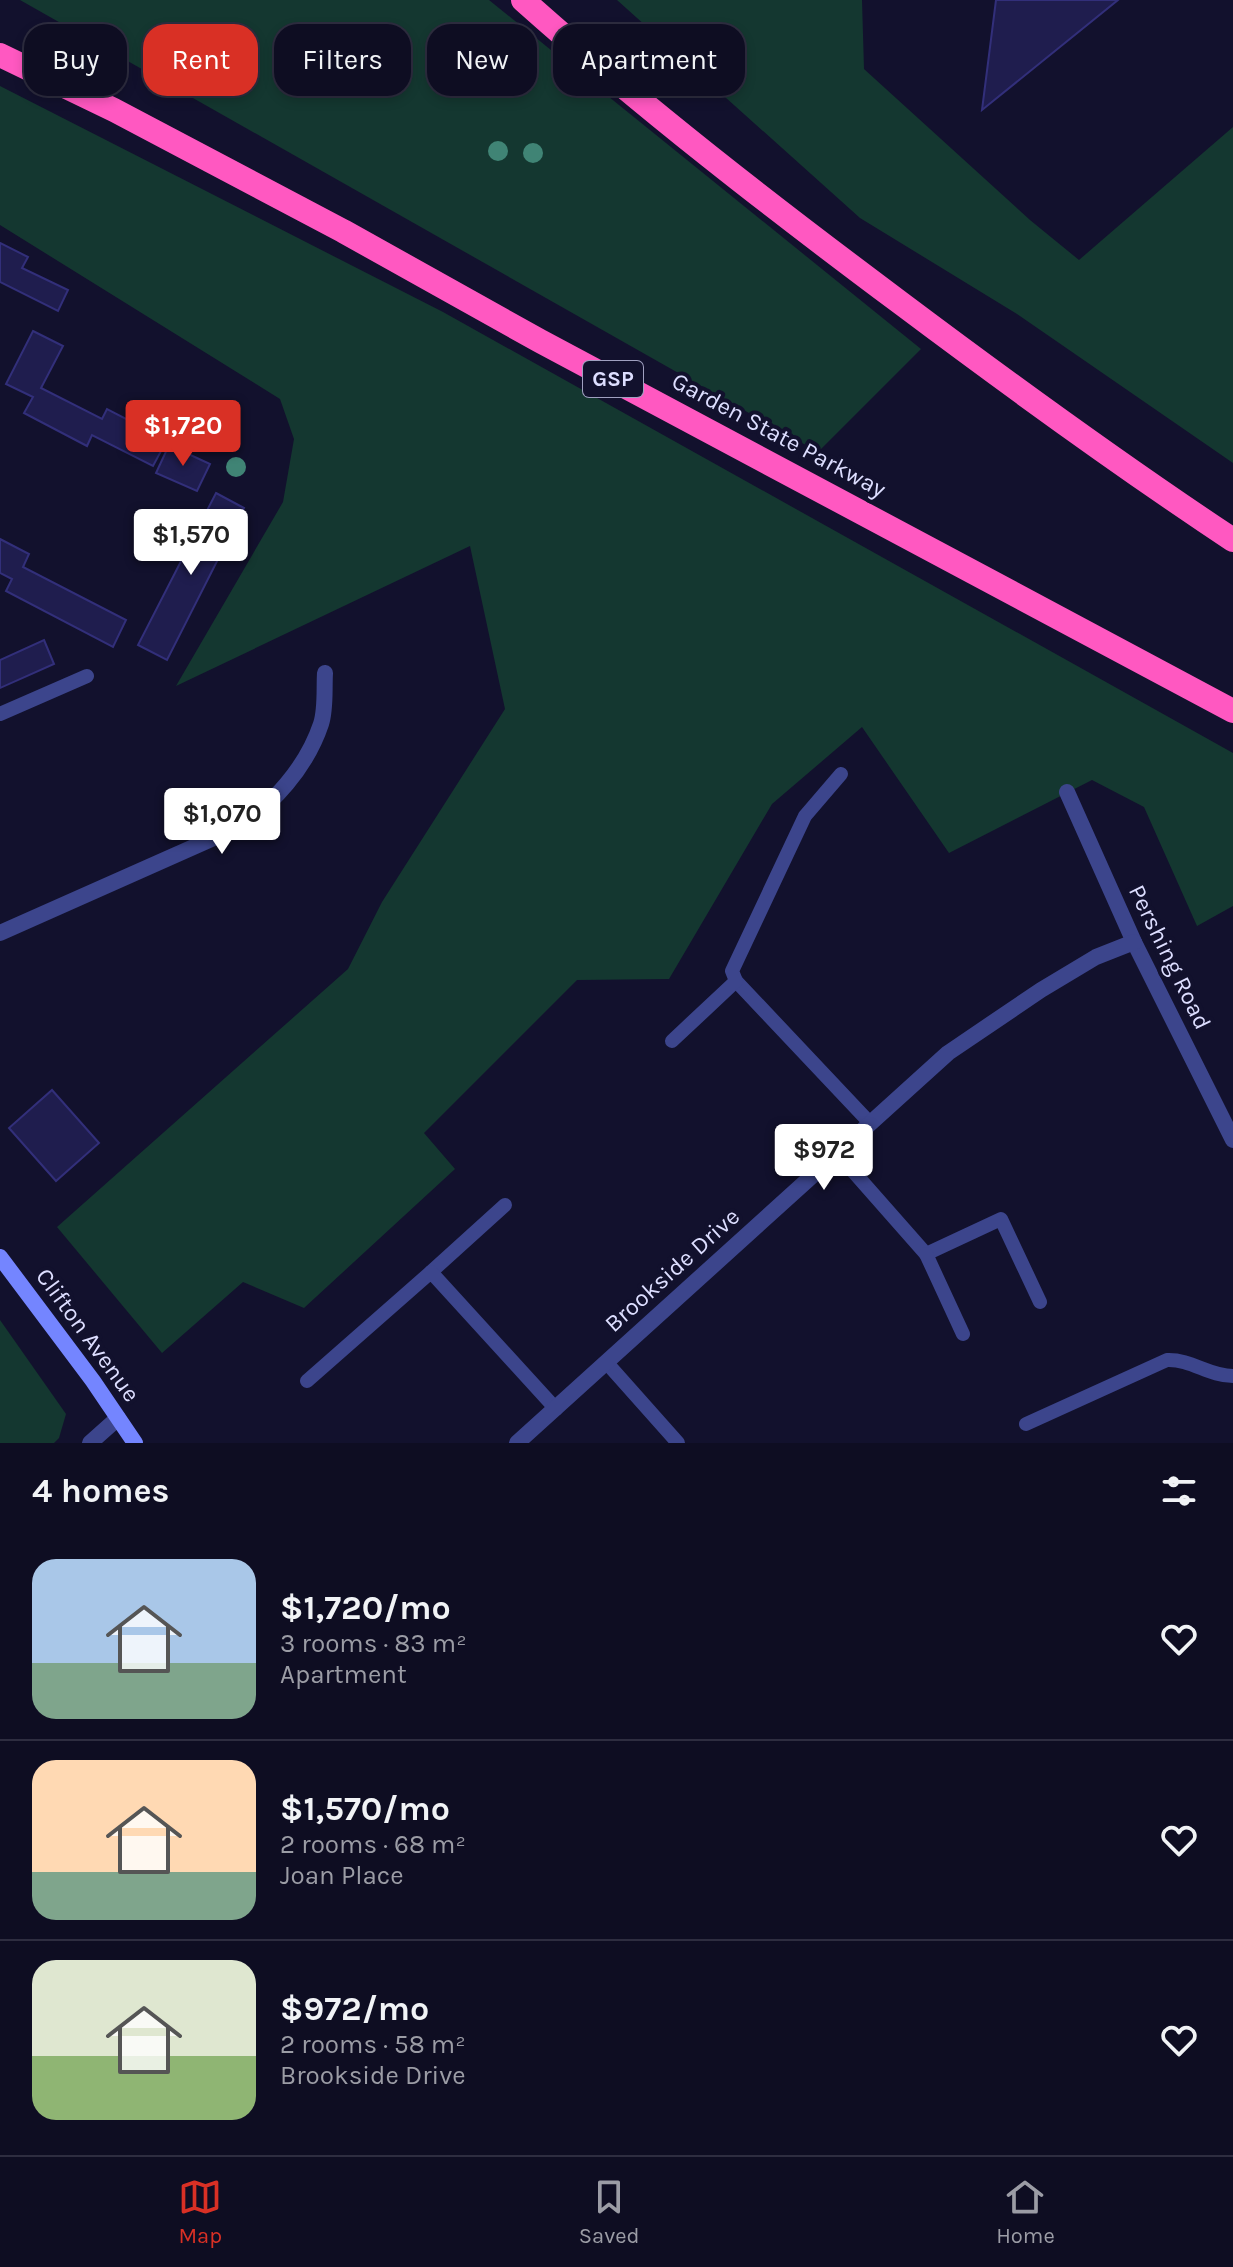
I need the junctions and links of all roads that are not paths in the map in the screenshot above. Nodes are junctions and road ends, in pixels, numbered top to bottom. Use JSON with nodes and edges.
{"nodes":[{"id":1,"x":523,"y":0,"type":"edge"},
{"id":2,"x":0,"y":55,"type":"edge"},
{"id":3,"x":1233,"y":540,"type":"edge"},
{"id":4,"x":325,"y":673,"type":"dead end"},
{"id":5,"x":87,"y":676,"type":"dead end"},
{"id":6,"x":1230,"y":702,"type":"edge"},
{"id":7,"x":0,"y":714,"type":"edge"},
{"id":8,"x":841,"y":774,"type":"dead end"},
{"id":9,"x":1067,"y":792,"type":"dead end"},
{"id":10,"x":0,"y":933,"type":"edge"},
{"id":11,"x":1134,"y":942,"type":"junction"},
{"id":12,"x":736,"y":981,"type":"junction"},
{"id":13,"x":672,"y":1041,"type":"dead end"},
{"id":14,"x":870,"y":1123,"type":"junction"},
{"id":15,"x":1233,"y":1140,"type":"edge"},
{"id":16,"x":837,"y":1153,"type":"junction"},
{"id":17,"x":505,"y":1205,"type":"dead end"},
{"id":18,"x":926,"y":1254,"type":"junction"},
{"id":19,"x":0,"y":1257,"type":"edge"},
{"id":20,"x":431,"y":1272,"type":"junction"},
{"id":21,"x":1040,"y":1302,"type":"dead end"},
{"id":22,"x":963,"y":1334,"type":"dead end"},
{"id":23,"x":606,"y":1362,"type":"junction"},
{"id":24,"x":1233,"y":1376,"type":"edge"},
{"id":25,"x":307,"y":1381,"type":"dead end"},
{"id":26,"x":556,"y":1409,"type":"junction"},
{"id":27,"x":118,"y":1418,"type":"junction"},
{"id":28,"x":1026,"y":1424,"type":"dead end"},
{"id":29,"x":90,"y":1443,"type":"edge"},
{"id":30,"x":135,"y":1443,"type":"edge"},
{"id":31,"x":517,"y":1443,"type":"edge"},
{"id":32,"x":678,"y":1443,"type":"edge"}],
"edges":[{"from":1,"to":3,"type":"highway"},
{"from":2,"to":6,"type":"highway","name":"Garden State Parkway","number":"GSP"},
{"from":4,"to":10,"type":"street"},
{"from":5,"to":7,"type":"lane"},
{"from":8,"to":12,"type":"lane"},
{"from":9,"to":11,"type":"street","name":"Pershing Road"},
{"from":11,"to":14,"type":"street","name":"Brookside Drive"},
{"from":11,"to":15,"type":"street","name":"Pershing Road"},
{"from":12,"to":13,"type":"lane"},
{"from":12,"to":14,"type":"lane"},
{"from":14,"to":16,"type":"street","name":"Brookside Drive"},
{"from":16,"to":18,"type":"lane"},
{"from":16,"to":23,"type":"street","name":"Brookside Drive"},
{"from":17,"to":20,"type":"lane"},
{"from":18,"to":21,"type":"lane"},
{"from":18,"to":22,"type":"lane"},
{"from":19,"to":27,"type":"main road","name":"Clifton Avenue"},
{"from":20,"to":25,"type":"lane"},
{"from":20,"to":26,"type":"lane"},
{"from":23,"to":26,"type":"street","name":"Brookside Drive"},
{"from":23,"to":32,"type":"lane"},
{"from":24,"to":28,"type":"lane"},
{"from":26,"to":31,"type":"street","name":"Brookside Drive"},
{"from":27,"to":29,"type":"street"},
{"from":27,"to":30,"type":"main road","name":"Clifton Avenue"}]}
